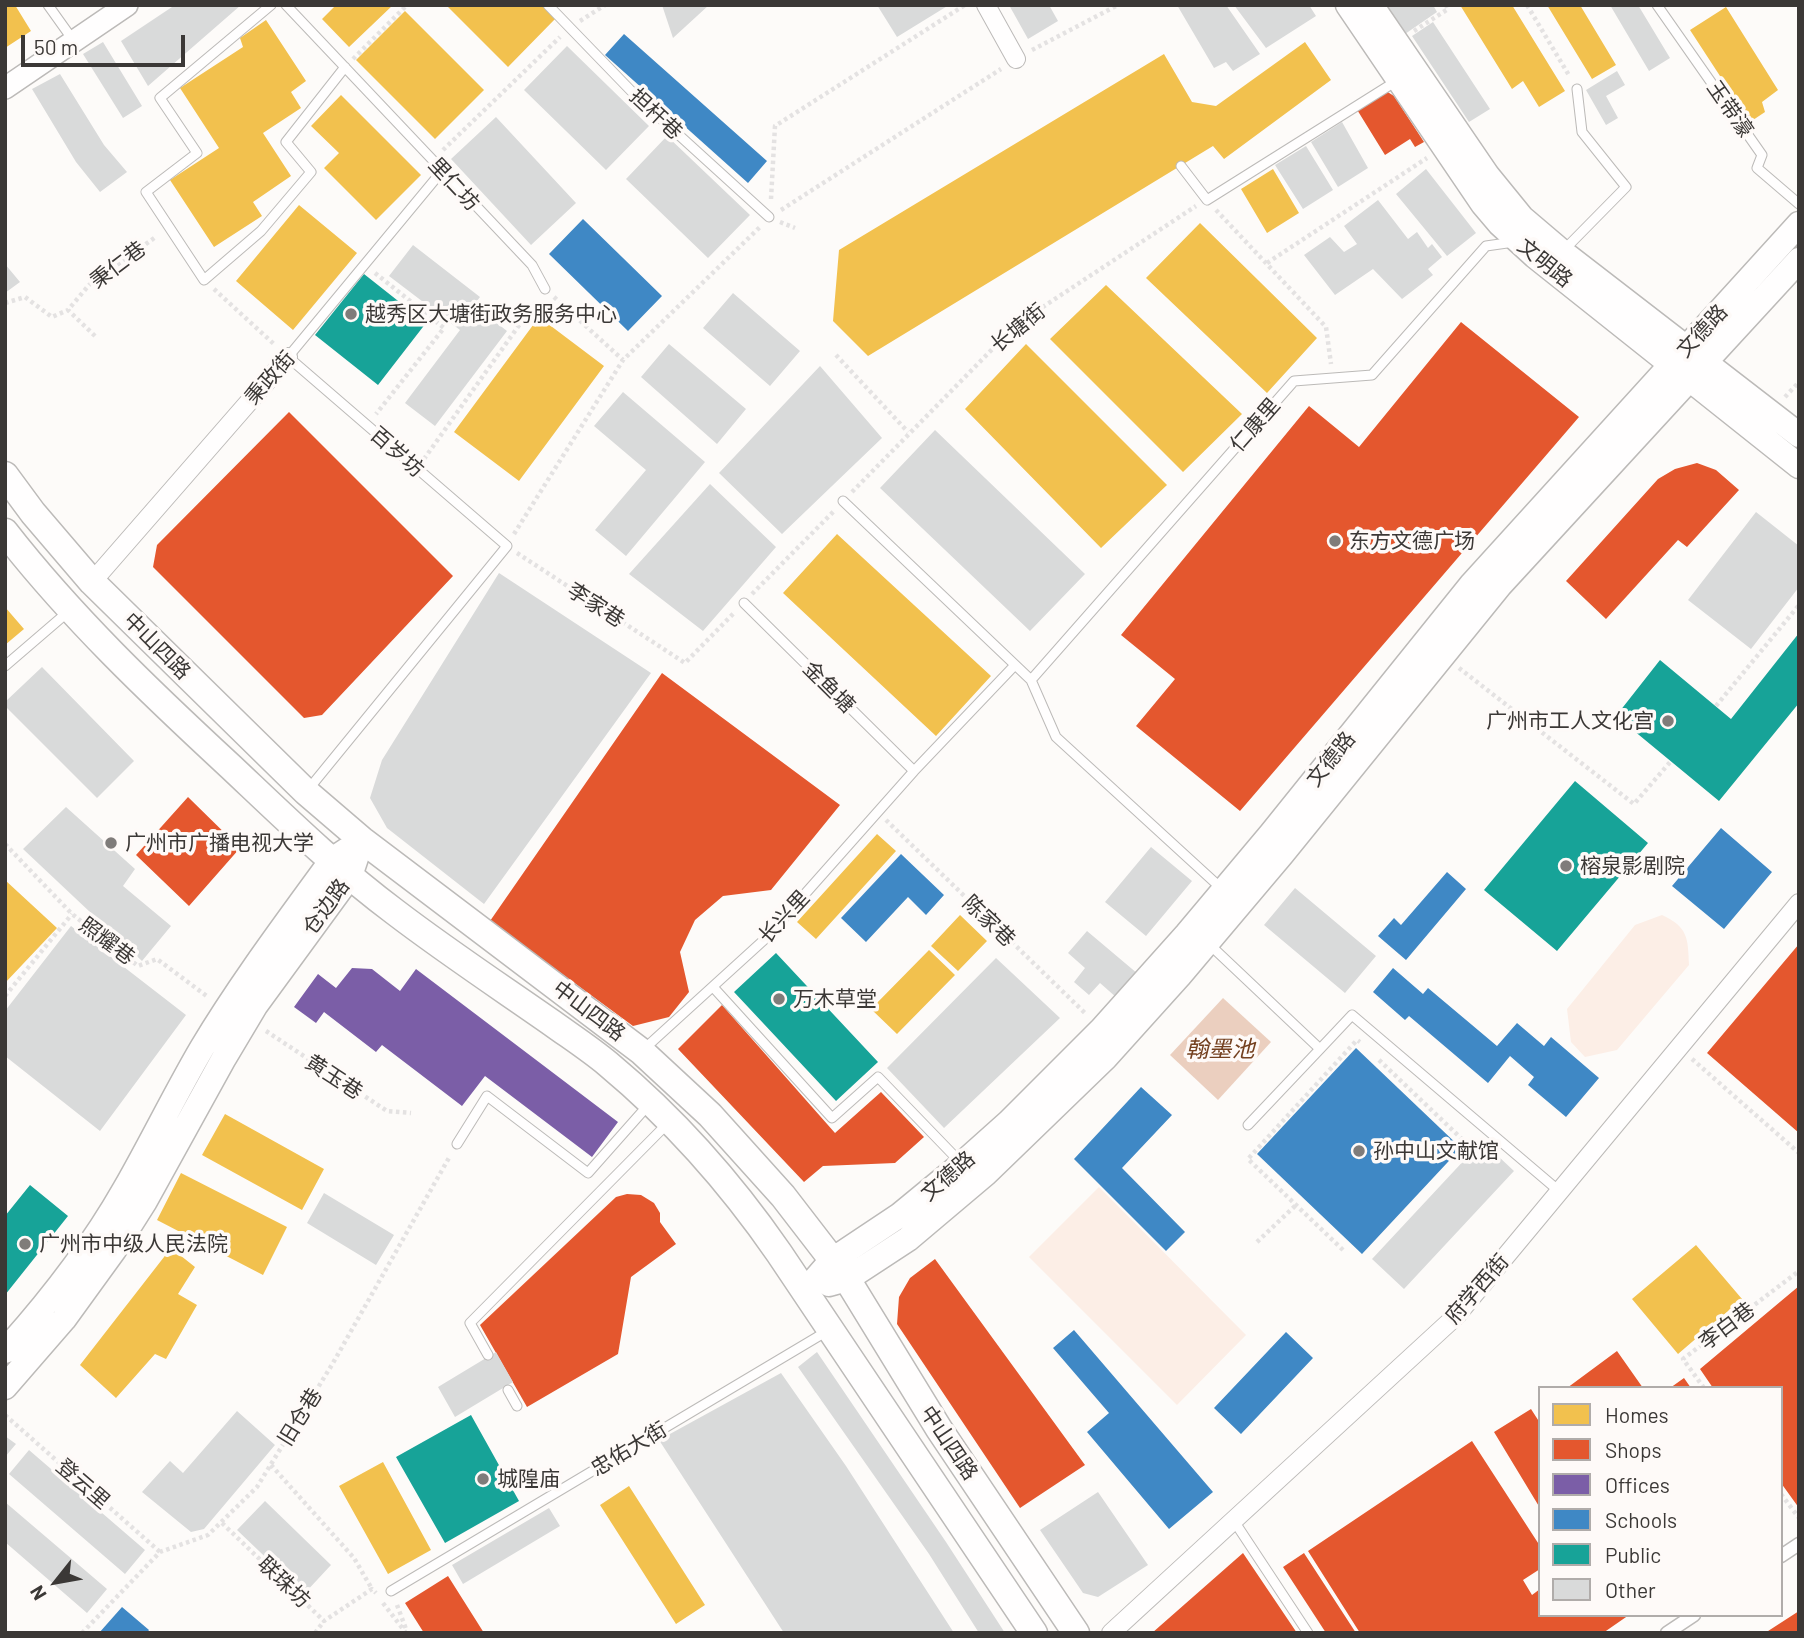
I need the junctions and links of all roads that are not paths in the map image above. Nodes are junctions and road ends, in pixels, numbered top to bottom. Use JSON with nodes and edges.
{"nodes":[{"id":1,"x":48,"y":5,"type":"edge"},
{"id":2,"x":127,"y":5,"type":"edge"},
{"id":3,"x":271,"y":5,"type":"edge"},
{"id":4,"x":286,"y":5,"type":"edge"},
{"id":5,"x":548,"y":5,"type":"edge"},
{"id":6,"x":986,"y":5,"type":"edge"},
{"id":7,"x":1348,"y":5,"type":"edge"},
{"id":8,"x":1371,"y":5,"type":"edge"},
{"id":9,"x":1657,"y":5,"type":"edge"},
{"id":10,"x":73,"y":40,"type":"junction"},
{"id":11,"x":1016,"y":59,"type":"road end"},
{"id":12,"x":345,"y":67,"type":"junction"},
{"id":13,"x":1406,"y":74,"type":"junction"},
{"id":14,"x":5,"y":88,"type":"edge"},
{"id":15,"x":1577,"y":89,"type":"road end"},
{"id":16,"x":1181,"y":166,"type":"dead end"},
{"id":17,"x":442,"y":171,"type":"junction"},
{"id":18,"x":1799,"y":204,"type":"edge"},
{"id":19,"x":769,"y":217,"type":"road end"},
{"id":20,"x":1799,"y":224,"type":"edge"},
{"id":21,"x":1517,"y":241,"type":"junction"},
{"id":22,"x":1562,"y":252,"type":"junction"},
{"id":23,"x":1799,"y":260,"type":"edge"},
{"id":24,"x":545,"y":289,"type":"road end"},
{"id":25,"x":288,"y":358,"type":"junction"},
{"id":26,"x":1688,"y":364,"type":"junction"},
{"id":27,"x":1799,"y":435,"type":"edge"},
{"id":28,"x":1799,"y":467,"type":"edge"},
{"id":29,"x":5,"y":475,"type":"edge"},
{"id":30,"x":844,"y":501,"type":"road end"},
{"id":31,"x":5,"y":532,"type":"edge"},
{"id":32,"x":93,"y":582,"type":"junction"},
{"id":33,"x":744,"y":603,"type":"road end"},
{"id":34,"x":70,"y":610,"type":"junction"},
{"id":35,"x":1015,"y":665,"type":"junction"},
{"id":36,"x":5,"y":666,"type":"edge"},
{"id":37,"x":1031,"y":680,"type":"junction"},
{"id":38,"x":914,"y":771,"type":"junction"},
{"id":39,"x":306,"y":792,"type":"junction"},
{"id":40,"x":362,"y":839,"type":"junction"},
{"id":41,"x":341,"y":868,"type":"junction"},
{"id":42,"x":1223,"y":890,"type":"junction"},
{"id":43,"x":1799,"y":903,"type":"edge"},
{"id":44,"x":1208,"y":942,"type":"junction"},
{"id":45,"x":713,"y":987,"type":"junction"},
{"id":46,"x":1320,"y":1049,"type":"junction"},
{"id":47,"x":642,"y":1052,"type":"junction"},
{"id":48,"x":651,"y":1102,"type":"junction"},
{"id":49,"x":670,"y":1120,"type":"junction"},
{"id":50,"x":1248,"y":1125,"type":"dead end"},
{"id":51,"x":457,"y":1144,"type":"road end"},
{"id":52,"x":962,"y":1164,"type":"junction"},
{"id":53,"x":1559,"y":1191,"type":"junction"},
{"id":54,"x":839,"y":1270,"type":"junction"},
{"id":55,"x":805,"y":1291,"type":"junction"},
{"id":56,"x":830,"y":1329,"type":"junction"},
{"id":57,"x":5,"y":1351,"type":"edge"},
{"id":58,"x":488,"y":1355,"type":"dead end"},
{"id":59,"x":5,"y":1387,"type":"edge"},
{"id":60,"x":508,"y":1390,"type":"dead end"},
{"id":61,"x":517,"y":1406,"type":"dead end"},
{"id":62,"x":1234,"y":1521,"type":"junction"},
{"id":63,"x":1799,"y":1544,"type":"edge"},
{"id":64,"x":1783,"y":1555,"type":"edge"},
{"id":65,"x":391,"y":1591,"type":"road end"},
{"id":66,"x":1691,"y":1617,"type":"edge"},
{"id":67,"x":1034,"y":1633,"type":"edge"},
{"id":68,"x":1076,"y":1633,"type":"edge"},
{"id":69,"x":1111,"y":1633,"type":"edge"},
{"id":70,"x":1308,"y":1633,"type":"edge"},
{"id":71,"x":1667,"y":1633,"type":"edge"}],
"edges":[{"from":1,"to":10,"type":"lane"},
{"from":2,"to":10,"type":"street"},
{"from":3,"to":12,"type":"lane"},
{"from":4,"to":12,"type":"lane","name":"里仁坊"},
{"from":5,"to":19,"type":"lane","name":"担杆巷"},
{"from":6,"to":11,"type":"street"},
{"from":7,"to":13,"type":"main road","name":"文明路"},
{"from":8,"to":13,"type":"main road","name":"文明路"},
{"from":9,"to":18,"type":"lane","name":"玉带濠"},
{"from":10,"to":14,"type":"street"},
{"from":12,"to":17,"type":"lane","name":"里仁坊"},
{"from":13,"to":16,"type":"lane"},
{"from":13,"to":21,"type":"main road","name":"文明路"},
{"from":13,"to":22,"type":"main road","name":"文明路"},
{"from":15,"to":22,"type":"lane"},
{"from":17,"to":24,"type":"lane","name":"里仁坊"},
{"from":17,"to":25,"type":"lane","name":"秉政街"},
{"from":20,"to":26,"type":"main road","name":"文德路"},
{"from":21,"to":26,"type":"main road","name":"文明路"},
{"from":21,"to":37,"type":"lane","name":"仁康里"},
{"from":22,"to":26,"type":"main road","name":"文明路"},
{"from":23,"to":26,"type":"main road","name":"文德路"},
{"from":25,"to":32,"type":"street","name":"秉政街"},
{"from":25,"to":39,"type":"lane","name":"百岁坊"},
{"from":26,"to":27,"type":"main road","name":"文明路"},
{"from":26,"to":28,"type":"main road","name":"文明路"},
{"from":26,"to":42,"type":"main road","name":"文德路"},
{"from":26,"to":44,"type":"main road","name":"文德路"},
{"from":29,"to":32,"type":"main road","name":"中山四路"},
{"from":30,"to":35,"type":"lane"},
{"from":31,"to":34,"type":"main road","name":"中山四路"},
{"from":32,"to":39,"type":"main road","name":"中山四路"},
{"from":33,"to":38,"type":"lane","name":"金鱼塘"},
{"from":34,"to":36,"type":"lane"},
{"from":34,"to":41,"type":"main road","name":"中山四路"},
{"from":35,"to":37,"type":"lane"},
{"from":35,"to":38,"type":"lane","name":"长兴里"},
{"from":37,"to":42,"type":"lane"},
{"from":38,"to":45,"type":"lane","name":"长兴里"},
{"from":39,"to":40,"type":"main road","name":"中山四路"},
{"from":40,"to":41,"type":"main road","name":"仓边路"},
{"from":40,"to":47,"type":"main road","name":"中山四路"},
{"from":41,"to":48,"type":"main road","name":"中山四路"},
{"from":41,"to":57,"type":"main road","name":"仓边路"},
{"from":41,"to":59,"type":"main road","name":"仓边路"},
{"from":42,"to":52,"type":"main road","name":"文德路"},
{"from":43,"to":53,"type":"street","name":"府学西街"},
{"from":44,"to":46,"type":"lane"},
{"from":44,"to":54,"type":"main road","name":"文德路"},
{"from":45,"to":47,"type":"lane","name":"长兴里"},
{"from":45,"to":52,"type":"lane"},
{"from":46,"to":50,"type":"lane"},
{"from":46,"to":53,"type":"lane"},
{"from":47,"to":54,"type":"main road","name":"中山四路"},
{"from":48,"to":49,"type":"main road","name":"中山四路"},
{"from":48,"to":51,"type":"lane"},
{"from":49,"to":55,"type":"main road","name":"中山四路"},
{"from":49,"to":58,"type":"lane"},
{"from":52,"to":54,"type":"main road","name":"文德路"},
{"from":53,"to":62,"type":"street","name":"府学西街"},
{"from":54,"to":55,"type":"main road"},
{"from":54,"to":68,"type":"main road","name":"中山四路"},
{"from":55,"to":56,"type":"main road","name":"中山四路"},
{"from":56,"to":65,"type":"lane","name":"忠佑大街"},
{"from":56,"to":67,"type":"main road","name":"中山四路"},
{"from":60,"to":61,"type":"lane"},
{"from":62,"to":69,"type":"street","name":"府学西街"},
{"from":62,"to":70,"type":"lane"},
{"from":63,"to":64,"type":"street"},
{"from":66,"to":71,"type":"street"}]}
